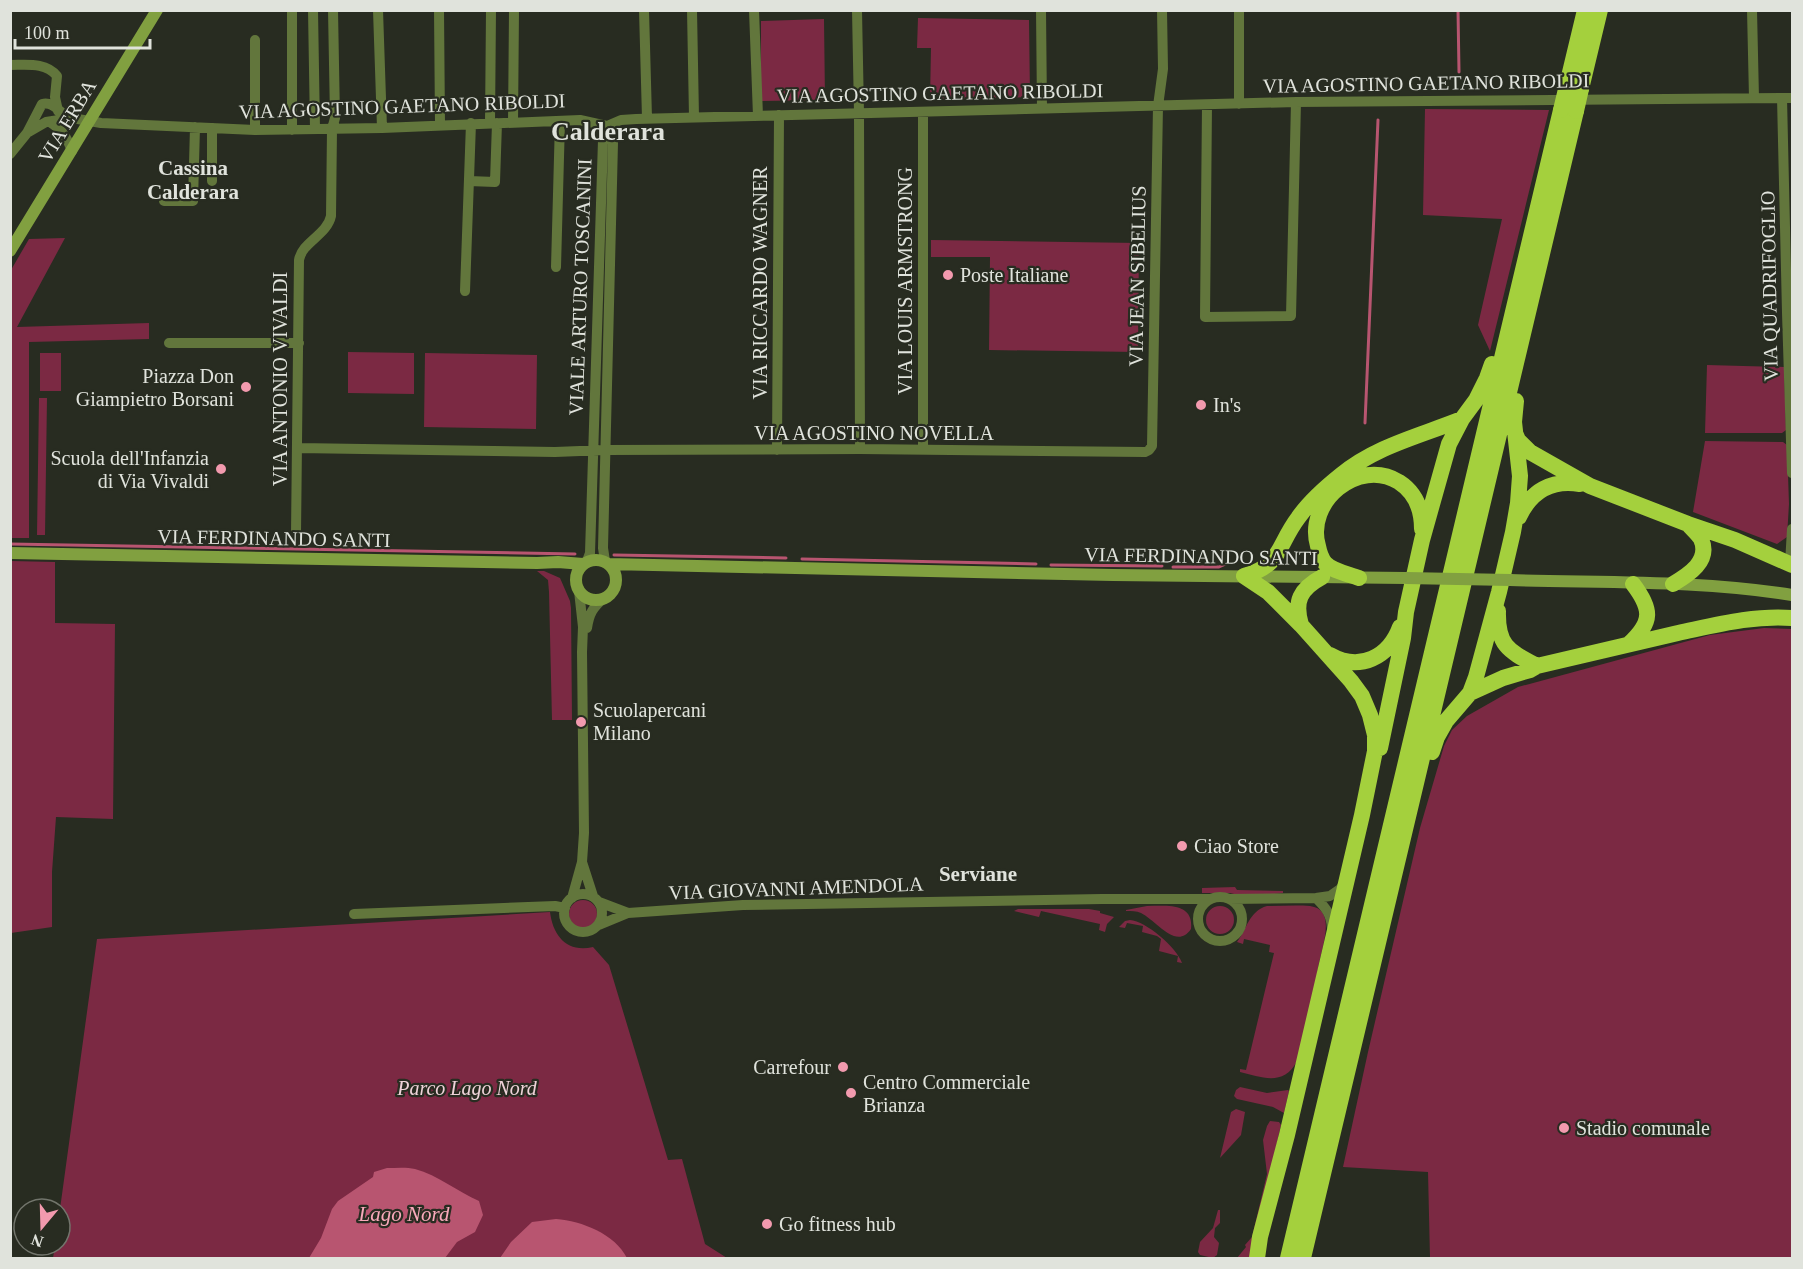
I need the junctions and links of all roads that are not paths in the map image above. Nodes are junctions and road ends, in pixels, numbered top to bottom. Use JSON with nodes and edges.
{"nodes":[{"id":1,"x":157,"y":10,"type":"edge"},
{"id":2,"x":292,"y":10,"type":"edge"},
{"id":3,"x":313,"y":10,"type":"edge"},
{"id":4,"x":333,"y":10,"type":"edge"},
{"id":5,"x":378,"y":10,"type":"edge"},
{"id":6,"x":439,"y":10,"type":"edge"},
{"id":7,"x":491,"y":10,"type":"edge"},
{"id":8,"x":514,"y":10,"type":"edge"},
{"id":9,"x":644,"y":10,"type":"edge"},
{"id":10,"x":692,"y":10,"type":"edge"},
{"id":11,"x":754,"y":10,"type":"edge"},
{"id":12,"x":857,"y":10,"type":"edge"},
{"id":13,"x":1041,"y":10,"type":"edge"},
{"id":14,"x":1162,"y":10,"type":"edge"},
{"id":15,"x":1239,"y":10,"type":"edge"},
{"id":16,"x":1585,"y":10,"type":"edge"},
{"id":17,"x":1600,"y":10,"type":"edge"},
{"id":18,"x":1752,"y":10,"type":"edge"},
{"id":19,"x":255,"y":40,"type":"dead end"},
{"id":20,"x":10,"y":65,"type":"edge"},
{"id":21,"x":56,"y":86,"type":"junction"},
{"id":22,"x":1574,"y":89,"type":"junction"},
{"id":23,"x":1787,"y":98,"type":"edge"},
{"id":24,"x":1754,"y":99,"type":"junction"},
{"id":25,"x":1296,"y":102,"type":"junction"},
{"id":26,"x":1239,"y":104,"type":"junction"},
{"id":27,"x":1208,"y":105,"type":"junction"},
{"id":28,"x":1158,"y":106,"type":"junction"},
{"id":29,"x":40,"y":109,"type":"junction"},
{"id":30,"x":1042,"y":109,"type":"junction"},
{"id":31,"x":1568,"y":111,"type":"junction"},
{"id":32,"x":58,"y":112,"type":"junction"},
{"id":33,"x":923,"y":112,"type":"junction"},
{"id":34,"x":859,"y":113,"type":"junction"},
{"id":35,"x":779,"y":115,"type":"junction"},
{"id":36,"x":758,"y":116,"type":"junction"},
{"id":37,"x":694,"y":117,"type":"junction"},
{"id":38,"x":72,"y":118,"type":"junction"},
{"id":39,"x":647,"y":118,"type":"junction"},
{"id":40,"x":90,"y":120,"type":"junction"},
{"id":41,"x":560,"y":121,"type":"junction"},
{"id":42,"x":48,"y":122,"type":"junction"},
{"id":43,"x":440,"y":123,"type":"junction"},
{"id":44,"x":471,"y":123,"type":"junction"},
{"id":45,"x":494,"y":123,"type":"junction"},
{"id":46,"x":513,"y":123,"type":"junction"},
{"id":47,"x":333,"y":126,"type":"junction"},
{"id":48,"x":608,"y":126,"type":"junction"},
{"id":49,"x":195,"y":127,"type":"junction"},
{"id":50,"x":212,"y":128,"type":"junction"},
{"id":51,"x":382,"y":128,"type":"junction"},
{"id":52,"x":315,"y":129,"type":"junction"},
{"id":53,"x":255,"y":130,"type":"junction"},
{"id":54,"x":292,"y":130,"type":"junction"},
{"id":55,"x":27,"y":133,"type":"junction"},
{"id":56,"x":72,"y":151,"type":"junction"},
{"id":57,"x":10,"y":154,"type":"edge"},
{"id":58,"x":212,"y":181,"type":"dead end"},
{"id":59,"x":469,"y":182,"type":"junction"},
{"id":60,"x":164,"y":201,"type":"dead end"},
{"id":61,"x":10,"y":251,"type":"edge"},
{"id":62,"x":556,"y":267,"type":"dead end"},
{"id":63,"x":1521,"y":278,"type":"junction"},
{"id":64,"x":465,"y":291,"type":"dead end"},
{"id":65,"x":1790,"y":313,"type":"edge"},
{"id":66,"x":169,"y":343,"type":"dead end"},
{"id":67,"x":299,"y":343,"type":"junction"},
{"id":68,"x":1520,"y":344,"type":"junction"},
{"id":69,"x":1462,"y":419,"type":"junction"},
{"id":70,"x":1514,"y":430,"type":"junction"},
{"id":71,"x":1152,"y":446,"type":"joint"},
{"id":72,"x":298,"y":448,"type":"junction"},
{"id":73,"x":593,"y":450,"type":"junction"},
{"id":74,"x":605,"y":450,"type":"junction"},
{"id":75,"x":777,"y":450,"type":"junction"},
{"id":76,"x":860,"y":450,"type":"junction"},
{"id":77,"x":923,"y":450,"type":"junction"},
{"id":78,"x":1792,"y":473,"type":"edge"},
{"id":79,"x":1590,"y":486,"type":"junction"},
{"id":80,"x":1689,"y":524,"type":"junction"},
{"id":81,"x":1792,"y":529,"type":"edge"},
{"id":82,"x":1513,"y":532,"type":"junction"},
{"id":83,"x":296,"y":534,"type":"dead end"},
{"id":84,"x":1422,"y":540,"type":"junction"},
{"id":85,"x":10,"y":553,"type":"edge"},
{"id":86,"x":607,"y":562,"type":"junction"},
{"id":87,"x":537,"y":563,"type":"junction"},
{"id":88,"x":585,"y":563,"type":"junction"},
{"id":89,"x":1791,"y":564,"type":"edge"},
{"id":90,"x":640,"y":565,"type":"junction"},
{"id":91,"x":1244,"y":576,"type":"junction"},
{"id":92,"x":1322,"y":577,"type":"junction"},
{"id":93,"x":1359,"y":578,"type":"junction"},
{"id":94,"x":616,"y":582,"type":"junction"},
{"id":95,"x":1633,"y":584,"type":"junction"},
{"id":96,"x":1672,"y":584,"type":"junction"},
{"id":97,"x":1505,"y":586,"type":"junction"},
{"id":98,"x":577,"y":587,"type":"junction"},
{"id":99,"x":1792,"y":589,"type":"edge"},
{"id":100,"x":1761,"y":590,"type":"junction"},
{"id":101,"x":1792,"y":595,"type":"edge"},
{"id":102,"x":603,"y":599,"type":"junction"},
{"id":103,"x":1406,"y":612,"type":"junction"},
{"id":104,"x":1792,"y":618,"type":"edge"},
{"id":105,"x":1301,"y":625,"type":"junction"},
{"id":106,"x":1629,"y":644,"type":"junction"},
{"id":107,"x":582,"y":652,"type":"junction"},
{"id":108,"x":1327,"y":653,"type":"junction"},
{"id":109,"x":1537,"y":666,"type":"junction"},
{"id":110,"x":1470,"y":693,"type":"junction"},
{"id":111,"x":1418,"y":775,"type":"junction"},
{"id":112,"x":1362,"y":815,"type":"junction"},
{"id":113,"x":582,"y":862,"type":"junction"},
{"id":114,"x":1347,"y":879,"type":"junction"},
{"id":115,"x":572,"y":898,"type":"junction"},
{"id":116,"x":1316,"y":898,"type":"junction"},
{"id":117,"x":596,"y":899,"type":"junction"},
{"id":118,"x":1180,"y":899,"type":"junction"},
{"id":119,"x":1211,"y":899,"type":"junction"},
{"id":120,"x":1229,"y":899,"type":"junction"},
{"id":121,"x":1268,"y":900,"type":"junction"},
{"id":122,"x":565,"y":908,"type":"junction"},
{"id":123,"x":628,"y":913,"type":"junction"},
{"id":124,"x":354,"y":914,"type":"dead end"},
{"id":125,"x":1198,"y":915,"type":"junction"},
{"id":126,"x":1243,"y":919,"type":"junction"},
{"id":127,"x":599,"y":925,"type":"junction"},
{"id":128,"x":1334,"y":936,"type":"junction"},
{"id":129,"x":1257,"y":1258,"type":"edge"},
{"id":130,"x":1288,"y":1258,"type":"edge"},
{"id":131,"x":1303,"y":1258,"type":"edge"}],
"edges":[{"from":1,"to":40,"type":"main road","name":"VIA ERBA"},
{"from":2,"to":54,"type":"street"},
{"from":3,"to":52,"type":"street"},
{"from":4,"to":47,"type":"street","name":"VIA ANTONIO VIVALDI"},
{"from":5,"to":51,"type":"street"},
{"from":6,"to":43,"type":"street"},
{"from":7,"to":45,"type":"street"},
{"from":8,"to":46,"type":"street"},
{"from":9,"to":39,"type":"street"},
{"from":10,"to":37,"type":"street"},
{"from":11,"to":36,"type":"street"},
{"from":12,"to":34,"type":"street"},
{"from":13,"to":30,"type":"street"},
{"from":14,"to":28,"type":"street","name":"VIA JEAN SIBELIUS"},
{"from":15,"to":26,"type":"street"},
{"from":16,"to":22,"type":"highway"},
{"from":17,"to":22,"type":"highway"},
{"from":18,"to":24,"type":"street"},
{"from":19,"to":53,"type":"street"},
{"from":20,"to":21,"type":"street"},
{"from":21,"to":29,"type":"street"},
{"from":21,"to":32,"type":"street"},
{"from":22,"to":31,"type":"highway","bridge":true},
{"from":23,"to":24,"type":"street","name":"VIA AGOSTINO GAETANO RIBOLDI"},
{"from":23,"to":65,"type":"street","name":"VIA QUADRIFOGLIO"},
{"from":24,"to":25,"type":"street","name":"VIA AGOSTINO GAETANO RIBOLDI"},
{"from":25,"to":26,"type":"street","name":"VIA AGOSTINO GAETANO RIBOLDI"},
{"from":25,"to":27,"type":"street"},
{"from":26,"to":27,"type":"street","name":"VIA AGOSTINO GAETANO RIBOLDI"},
{"from":27,"to":28,"type":"street","name":"VIA AGOSTINO GAETANO RIBOLDI"},
{"from":28,"to":30,"type":"street","name":"VIA AGOSTINO GAETANO RIBOLDI"},
{"from":28,"to":71,"type":"street","name":"VIA JEAN SIBELIUS"},
{"from":29,"to":32,"type":"street"},
{"from":29,"to":42,"type":"street"},
{"from":29,"to":55,"type":"street"},
{"from":30,"to":33,"type":"street","name":"VIA AGOSTINO GAETANO RIBOLDI"},
{"from":31,"to":63,"type":"highway"},
{"from":31,"to":68,"type":"highway"},
{"from":32,"to":38,"type":"street"},
{"from":33,"to":34,"type":"street","name":"VIA AGOSTINO GAETANO RIBOLDI"},
{"from":33,"to":77,"type":"street","name":"VIA LOUIS ARMSTRONG"},
{"from":34,"to":35,"type":"street","name":"VIA AGOSTINO GAETANO RIBOLDI"},
{"from":34,"to":76,"type":"street"},
{"from":35,"to":36,"type":"street","name":"VIA AGOSTINO GAETANO RIBOLDI"},
{"from":35,"to":75,"type":"street","name":"VIA RICCARDO WAGNER"},
{"from":36,"to":37,"type":"street","name":"VIA AGOSTINO GAETANO RIBOLDI"},
{"from":37,"to":39,"type":"street","name":"VIA AGOSTINO GAETANO RIBOLDI"},
{"from":38,"to":40,"type":"street","name":"VIA AGOSTINO GAETANO RIBOLDI"},
{"from":38,"to":42,"type":"street"},
{"from":39,"to":48,"type":"street","name":"VIA AGOSTINO GAETANO RIBOLDI"},
{"from":40,"to":49,"type":"street","name":"VIA AGOSTINO GAETANO RIBOLDI"},
{"from":40,"to":56,"type":"main road","name":"VIA ERBA"},
{"from":41,"to":46,"type":"street","name":"VIA AGOSTINO GAETANO RIBOLDI"},
{"from":41,"to":48,"type":"street","name":"VIA AGOSTINO GAETANO RIBOLDI"},
{"from":41,"to":62,"type":"street"},
{"from":42,"to":55,"type":"street"},
{"from":42,"to":56,"type":"street"},
{"from":43,"to":44,"type":"street","name":"VIA AGOSTINO GAETANO RIBOLDI"},
{"from":43,"to":51,"type":"street","name":"VIA AGOSTINO GAETANO RIBOLDI"},
{"from":44,"to":45,"type":"street","name":"VIA AGOSTINO GAETANO RIBOLDI"},
{"from":44,"to":59,"type":"street"},
{"from":45,"to":46,"type":"street","name":"VIA AGOSTINO GAETANO RIBOLDI"},
{"from":45,"to":59,"type":"street"},
{"from":47,"to":51,"type":"street","name":"VIA AGOSTINO GAETANO RIBOLDI"},
{"from":47,"to":52,"type":"street","name":"VIA AGOSTINO GAETANO RIBOLDI"},
{"from":47,"to":67,"type":"street","name":"VIA ANTONIO VIVALDI"},
{"from":48,"to":73,"type":"street","name":"VIALE ARTURO TOSCANINI"},
{"from":48,"to":74,"type":"street","name":"VIALE ARTURO TOSCANINI"},
{"from":49,"to":50,"type":"street","name":"VIA AGOSTINO GAETANO RIBOLDI"},
{"from":49,"to":60,"type":"street"},
{"from":50,"to":53,"type":"street","name":"VIA AGOSTINO GAETANO RIBOLDI"},
{"from":50,"to":58,"type":"street"},
{"from":52,"to":54,"type":"street","name":"VIA AGOSTINO GAETANO RIBOLDI"},
{"from":53,"to":54,"type":"street","name":"VIA AGOSTINO GAETANO RIBOLDI"},
{"from":55,"to":57,"type":"street"},
{"from":56,"to":61,"type":"main road","name":"VIA ERBA"},
{"from":59,"to":64,"type":"street"},
{"from":63,"to":69,"type":"highway"},
{"from":63,"to":130,"type":"highway"},
{"from":65,"to":78,"type":"street","name":"VIA QUADRIFOGLIO"},
{"from":66,"to":67,"type":"street"},
{"from":67,"to":72,"type":"street","name":"VIA ANTONIO VIVALDI"},
{"from":68,"to":70,"type":"highway"},
{"from":68,"to":111,"type":"highway"},
{"from":69,"to":84,"type":"highway"},
{"from":69,"to":91,"type":"highway"},
{"from":70,"to":79,"type":"highway"},
{"from":70,"to":82,"type":"highway"},
{"from":71,"to":77,"type":"street","name":"VIA AGOSTINO NOVELLA"},
{"from":72,"to":73,"type":"street","name":"VIA AGOSTINO NOVELLA"},
{"from":72,"to":83,"type":"street","name":"VIA ANTONIO VIVALDI"},
{"from":73,"to":74,"type":"street","name":"VIA AGOSTINO NOVELLA"},
{"from":73,"to":88,"type":"street","name":"VIALE ARTURO TOSCANINI"},
{"from":74,"to":75,"type":"street","name":"VIA AGOSTINO NOVELLA"},
{"from":74,"to":86,"type":"street","name":"VIALE ARTURO TOSCANINI"},
{"from":75,"to":76,"type":"street","name":"VIA AGOSTINO NOVELLA"},
{"from":76,"to":77,"type":"street","name":"VIA AGOSTINO NOVELLA"},
{"from":79,"to":80,"type":"highway"},
{"from":79,"to":82,"type":"highway"},
{"from":80,"to":89,"type":"highway"},
{"from":80,"to":96,"type":"highway"},
{"from":81,"to":89,"type":"street"},
{"from":82,"to":97,"type":"highway"},
{"from":84,"to":93,"type":"highway"},
{"from":84,"to":103,"type":"highway"},
{"from":85,"to":87,"type":"main road","name":"VIA FERDINANDO SANTI"},
{"from":86,"to":88,"type":"main road"},
{"from":86,"to":90,"type":"main road","name":"VIA FERDINANDO SANTI"},
{"from":86,"to":94,"type":"main road"},
{"from":87,"to":88,"type":"main road","name":"VIA FERDINANDO SANTI"},
{"from":87,"to":98,"type":"main road","name":"VIA FERDINANDO SANTI"},
{"from":88,"to":98,"type":"main road"},
{"from":90,"to":91,"type":"main road","name":"VIA FERDINANDO SANTI"},
{"from":90,"to":94,"type":"main road"},
{"from":91,"to":92,"type":"main road","name":"VIA FERDINANDO SANTI"},
{"from":91,"to":105,"type":"highway"},
{"from":92,"to":93,"type":"main road","name":"VIA FERDINANDO SANTI"},
{"from":92,"to":105,"type":"highway"},
{"from":93,"to":97,"type":"main road","name":"VIA FERDINANDO SANTI","bridge":true},
{"from":94,"to":102,"type":"main road"},
{"from":95,"to":96,"type":"main road","name":"VIA FERDINANDO SANTI"},
{"from":95,"to":97,"type":"main road","name":"VIA FERDINANDO SANTI"},
{"from":95,"to":106,"type":"highway"},
{"from":96,"to":100,"type":"main road","name":"VIA FERDINANDO SANTI"},
{"from":97,"to":109,"type":"highway"},
{"from":97,"to":110,"type":"highway"},
{"from":98,"to":102,"type":"main road"},
{"from":98,"to":107,"type":"street"},
{"from":99,"to":100,"type":"main road"},
{"from":100,"to":101,"type":"main road"},
{"from":102,"to":107,"type":"street"},
{"from":103,"to":108,"type":"highway"},
{"from":103,"to":112,"type":"highway"},
{"from":104,"to":106,"type":"highway"},
{"from":105,"to":108,"type":"highway"},
{"from":106,"to":109,"type":"highway"},
{"from":107,"to":113,"type":"street"},
{"from":108,"to":112,"type":"highway"},
{"from":109,"to":110,"type":"highway"},
{"from":110,"to":111,"type":"highway"},
{"from":111,"to":131,"type":"highway"},
{"from":112,"to":114,"type":"highway"},
{"from":113,"to":115,"type":"street"},
{"from":113,"to":117,"type":"street"},
{"from":114,"to":116,"type":"street"},
{"from":114,"to":128,"type":"highway"},
{"from":115,"to":117,"type":"street"},
{"from":115,"to":122,"type":"street"},
{"from":116,"to":121,"type":"street"},
{"from":116,"to":128,"type":"street"},
{"from":117,"to":123,"type":"street","name":"VIA GIOVANNI AMENDOLA"},
{"from":117,"to":127,"type":"street"},
{"from":118,"to":119,"type":"street","name":"VIA GIOVANNI AMENDOLA"},
{"from":118,"to":123,"type":"street","name":"VIA GIOVANNI AMENDOLA"},
{"from":118,"to":125,"type":"street"},
{"from":119,"to":120,"type":"street"},
{"from":119,"to":125,"type":"street"},
{"from":120,"to":121,"type":"street"},
{"from":120,"to":126,"type":"street"},
{"from":121,"to":126,"type":"street"},
{"from":122,"to":124,"type":"street"},
{"from":122,"to":127,"type":"street"},
{"from":123,"to":127,"type":"street","name":"VIA GIOVANNI AMENDOLA"},
{"from":125,"to":126,"type":"street"},
{"from":128,"to":129,"type":"highway"}]}
